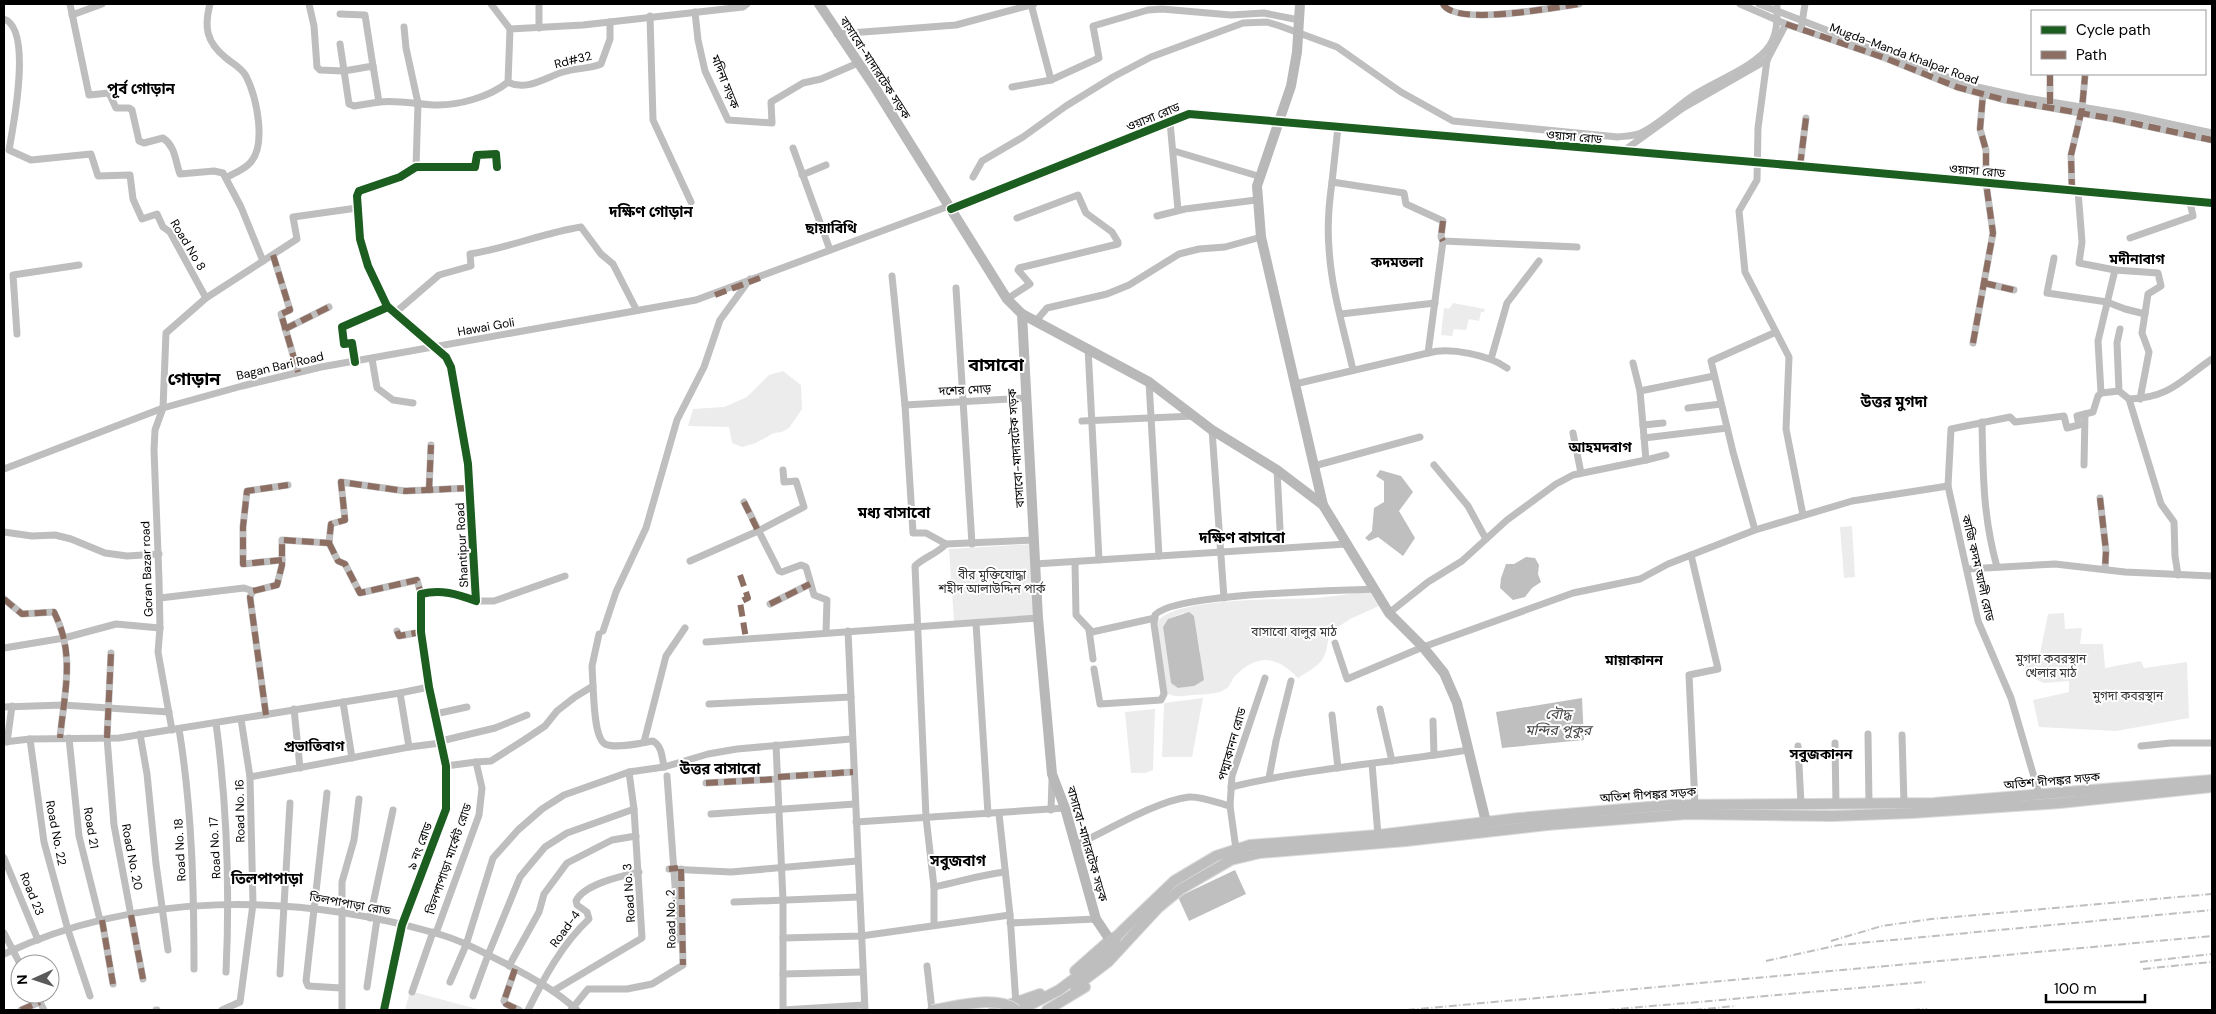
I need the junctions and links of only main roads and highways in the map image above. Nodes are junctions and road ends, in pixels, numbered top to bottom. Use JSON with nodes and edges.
{"nodes":[{"id":1,"x":2212,"y":780,"type":"edge"},
{"id":2,"x":2212,"y":787,"type":"edge"},
{"id":3,"x":2039,"y":799,"type":"junction"},
{"id":4,"x":1487,"y":827,"type":"junction"},
{"id":5,"x":1237,"y":853,"type":"junction"},
{"id":6,"x":1130,"y":936,"type":"junction"},
{"id":7,"x":1115,"y":942,"type":"junction"},
{"id":8,"x":1017,"y":1008,"type":"edge"},
{"id":9,"x":932,"y":1010,"type":"edge"},
{"id":10,"x":994,"y":1010,"type":"edge"},
{"id":11,"x":1038,"y":1010,"type":"edge"},
{"id":12,"x":1047,"y":1010,"type":"edge"}],
"edges":[{"from":1,"to":3,"type":"main road","name":"অতিশ দীপঙ্কর সড়ক"},
{"from":2,"to":3,"type":"main road","name":"অতিশ দীপঙ্কর সড়ক"},
{"from":3,"to":4,"type":"main road","name":"অতিশ দীপঙ্কর সড়ক"},
{"from":3,"to":4,"type":"main road","name":"অতিশ দীপঙ্কর সড়ক"},
{"from":4,"to":5,"type":"main road","name":"অতিশ দীপঙ্কর সড়ক"},
{"from":4,"to":5,"type":"main road","name":"অতিশ দীপঙ্কর সড়ক"},
{"from":5,"to":6,"type":"main road","name":"অতিশ দীপঙ্কর সড়ক"},
{"from":5,"to":7,"type":"main road","name":"অতিশ দীপঙ্কর সড়ক"},
{"from":6,"to":7,"type":"main road","name":"অতিশ দীপঙ্কর সড়ক"},
{"from":6,"to":12,"type":"main road"},
{"from":7,"to":8,"type":"main road"},
{"from":7,"to":11,"type":"main road"},
{"from":8,"to":9,"type":"main road","bridge":true},
{"from":8,"to":10,"type":"main road"}]}
